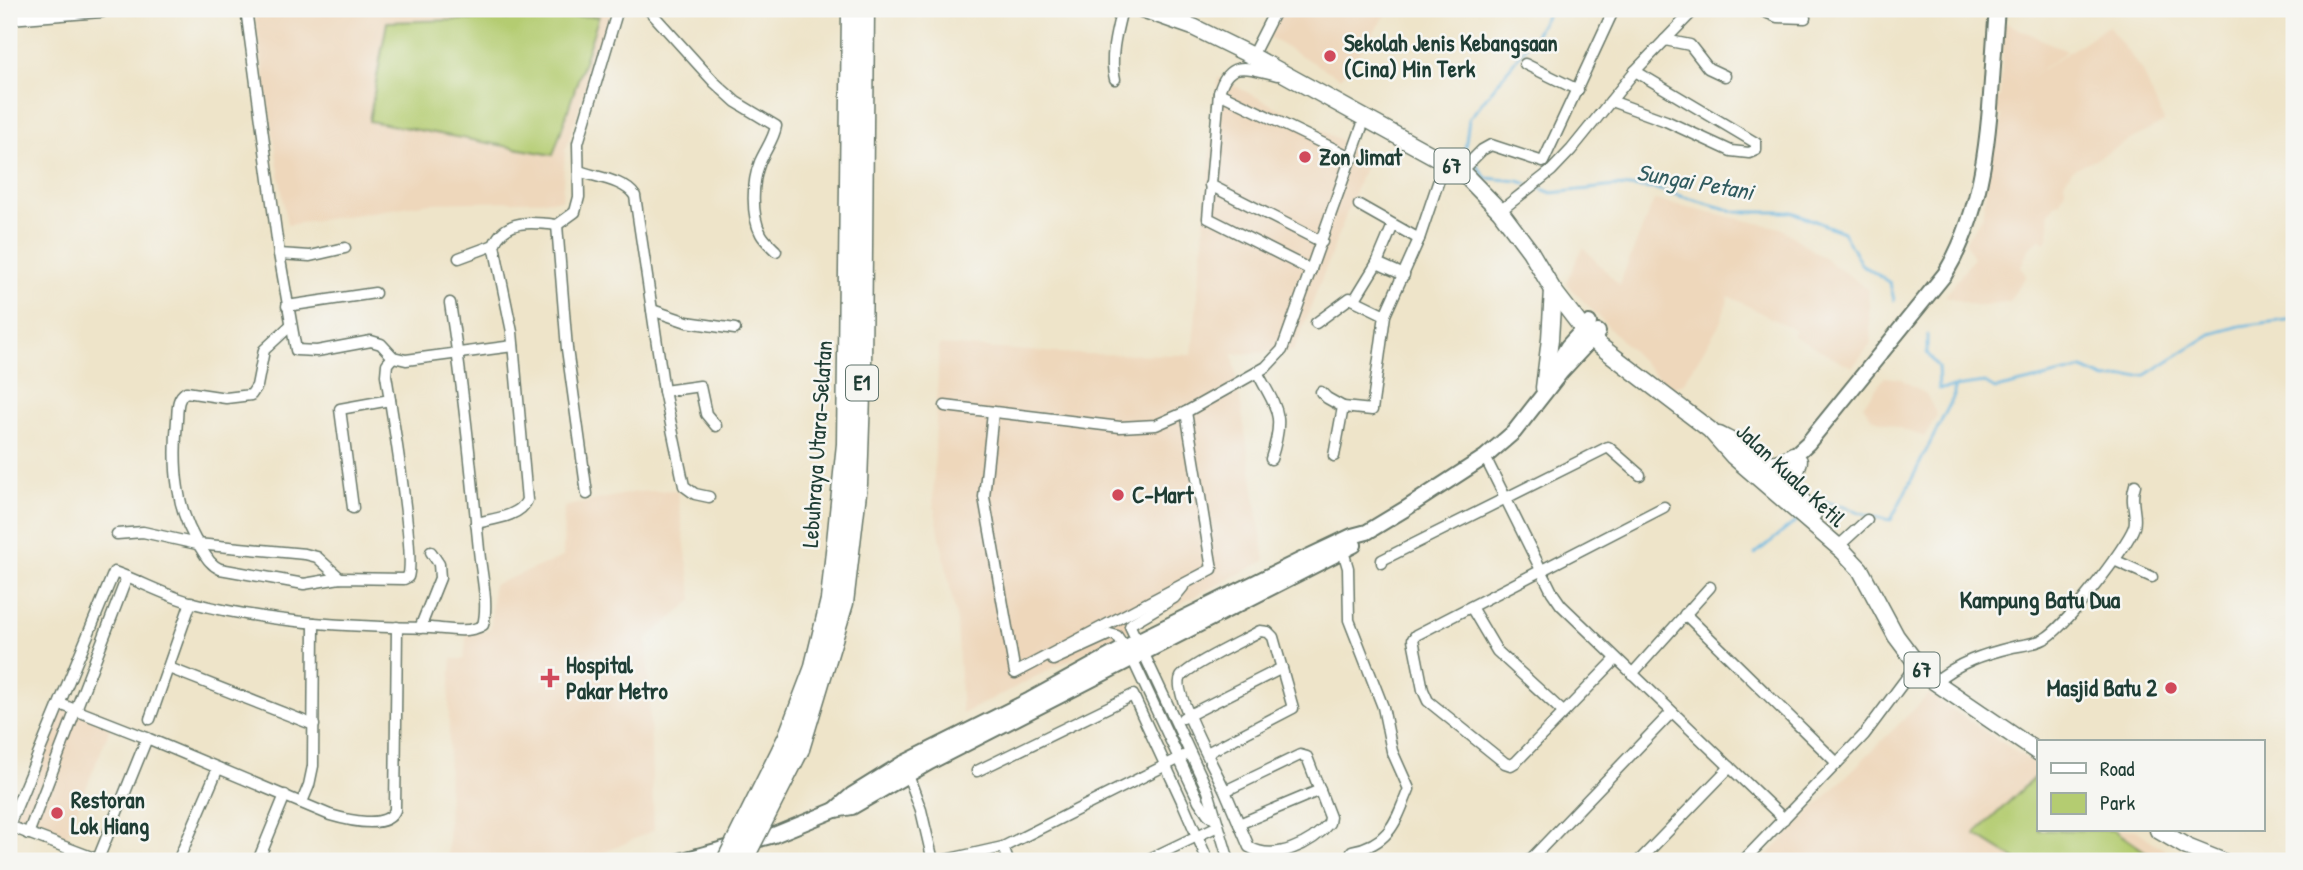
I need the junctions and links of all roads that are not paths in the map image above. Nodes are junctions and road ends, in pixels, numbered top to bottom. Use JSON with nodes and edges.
{"nodes":[{"id":1,"x":101,"y":9,"type":"edge"},
{"id":2,"x":246,"y":9,"type":"edge"},
{"id":3,"x":618,"y":9,"type":"edge"},
{"id":4,"x":648,"y":9,"type":"edge"},
{"id":5,"x":851,"y":9,"type":"edge"},
{"id":6,"x":865,"y":9,"type":"edge"},
{"id":7,"x":1122,"y":9,"type":"edge"},
{"id":8,"x":1142,"y":9,"type":"edge"},
{"id":9,"x":1276,"y":9,"type":"edge"},
{"id":10,"x":1614,"y":9,"type":"edge"},
{"id":11,"x":1695,"y":9,"type":"edge"},
{"id":12,"x":1758,"y":9,"type":"edge"},
{"id":13,"x":1997,"y":9,"type":"edge"},
{"id":14,"x":9,"y":16,"type":"edge"},
{"id":15,"x":1805,"y":18,"type":"dead end"},
{"id":16,"x":1665,"y":40,"type":"junction"},
{"id":17,"x":1252,"y":56,"type":"junction"},
{"id":18,"x":1525,"y":65,"type":"dead end"},
{"id":19,"x":1635,"y":71,"type":"junction"},
{"id":20,"x":1725,"y":76,"type":"dead end"},
{"id":21,"x":1291,"y":78,"type":"junction"},
{"id":22,"x":1115,"y":79,"type":"dead end"},
{"id":23,"x":1578,"y":90,"type":"junction"},
{"id":24,"x":1219,"y":93,"type":"junction"},
{"id":25,"x":1611,"y":101,"type":"junction"},
{"id":26,"x":1365,"y":118,"type":"junction"},
{"id":27,"x":1353,"y":159,"type":"junction"},
{"id":28,"x":1445,"y":162,"type":"junction"},
{"id":29,"x":1543,"y":162,"type":"junction"},
{"id":30,"x":1464,"y":167,"type":"junction"},
{"id":31,"x":579,"y":172,"type":"junction"},
{"id":32,"x":1548,"y":173,"type":"junction"},
{"id":33,"x":1210,"y":185,"type":"junction"},
{"id":34,"x":1359,"y":205,"type":"dead end"},
{"id":35,"x":1500,"y":211,"type":"junction"},
{"id":36,"x":557,"y":225,"type":"junction"},
{"id":37,"x":1393,"y":225,"type":"junction"},
{"id":38,"x":1419,"y":239,"type":"junction"},
{"id":39,"x":1322,"y":242,"type":"junction"},
{"id":40,"x":494,"y":245,"type":"junction"},
{"id":41,"x":345,"y":248,"type":"dead end"},
{"id":42,"x":776,"y":251,"type":"dead end"},
{"id":43,"x":279,"y":254,"type":"junction"},
{"id":44,"x":459,"y":258,"type":"dead end"},
{"id":45,"x":1377,"y":263,"type":"junction"},
{"id":46,"x":1311,"y":270,"type":"junction"},
{"id":47,"x":1404,"y":275,"type":"junction"},
{"id":48,"x":1549,"y":284,"type":"junction"},
{"id":49,"x":375,"y":293,"type":"dead end"},
{"id":50,"x":1355,"y":299,"type":"junction"},
{"id":51,"x":450,"y":303,"type":"dead end"},
{"id":52,"x":287,"y":306,"type":"junction"},
{"id":53,"x":652,"y":310,"type":"junction"},
{"id":54,"x":1385,"y":315,"type":"junction"},
{"id":55,"x":1316,"y":323,"type":"dead end"},
{"id":56,"x":290,"y":325,"type":"junction"},
{"id":57,"x":735,"y":329,"type":"dead end"},
{"id":58,"x":1590,"y":331,"type":"junction"},
{"id":59,"x":513,"y":346,"type":"junction"},
{"id":60,"x":458,"y":353,"type":"junction"},
{"id":61,"x":393,"y":358,"type":"junction"},
{"id":62,"x":1257,"y":372,"type":"junction"},
{"id":63,"x":1544,"y":388,"type":"junction"},
{"id":64,"x":664,"y":391,"type":"junction"},
{"id":65,"x":1321,"y":392,"type":"dead end"},
{"id":66,"x":390,"y":400,"type":"junction"},
{"id":67,"x":1535,"y":405,"type":"junction"},
{"id":68,"x":945,"y":407,"type":"dead end"},
{"id":69,"x":1343,"y":407,"type":"junction"},
{"id":70,"x":993,"y":412,"type":"junction"},
{"id":71,"x":1186,"y":412,"type":"junction"},
{"id":72,"x":716,"y":426,"type":"dead end"},
{"id":73,"x":1710,"y":430,"type":"junction"},
{"id":74,"x":1334,"y":456,"type":"dead end"},
{"id":75,"x":1485,"y":457,"type":"junction"},
{"id":76,"x":1796,"y":458,"type":"junction"},
{"id":77,"x":1271,"y":459,"type":"dead end"},
{"id":78,"x":1759,"y":460,"type":"junction"},
{"id":79,"x":1640,"y":475,"type":"dead end"},
{"id":80,"x":1775,"y":483,"type":"junction"},
{"id":81,"x":2135,"y":485,"type":"dead end"},
{"id":82,"x":587,"y":494,"type":"dead end"},
{"id":83,"x":709,"y":497,"type":"dead end"},
{"id":84,"x":1507,"y":499,"type":"junction"},
{"id":85,"x":1801,"y":505,"type":"junction"},
{"id":86,"x":1664,"y":507,"type":"dead end"},
{"id":87,"x":353,"y":508,"type":"dead end"},
{"id":88,"x":1867,"y":520,"type":"dead end"},
{"id":89,"x":476,"y":523,"type":"junction"},
{"id":90,"x":1367,"y":531,"type":"junction"},
{"id":91,"x":117,"y":534,"type":"dead end"},
{"id":92,"x":197,"y":544,"type":"junction"},
{"id":93,"x":1842,"y":547,"type":"junction"},
{"id":94,"x":1342,"y":551,"type":"junction"},
{"id":95,"x":431,"y":552,"type":"dead end"},
{"id":96,"x":2114,"y":560,"type":"junction"},
{"id":97,"x":1382,"y":563,"type":"dead end"},
{"id":98,"x":1543,"y":569,"type":"junction"},
{"id":99,"x":127,"y":576,"type":"junction"},
{"id":100,"x":2152,"y":577,"type":"dead end"},
{"id":101,"x":340,"y":578,"type":"junction"},
{"id":102,"x":1185,"y":583,"type":"junction"},
{"id":103,"x":1710,"y":587,"type":"dead end"},
{"id":104,"x":191,"y":602,"type":"junction"},
{"id":105,"x":1471,"y":607,"type":"junction"},
{"id":106,"x":1685,"y":614,"type":"junction"},
{"id":107,"x":314,"y":623,"type":"junction"},
{"id":108,"x":397,"y":628,"type":"junction"},
{"id":109,"x":420,"y":628,"type":"junction"},
{"id":110,"x":1134,"y":650,"type":"junction"},
{"id":111,"x":1616,"y":659,"type":"junction"},
{"id":112,"x":1032,"y":664,"type":"junction"},
{"id":113,"x":1917,"y":664,"type":"junction"},
{"id":114,"x":169,"y":668,"type":"junction"},
{"id":115,"x":1282,"y":668,"type":"junction"},
{"id":116,"x":1632,"y":674,"type":"junction"},
{"id":117,"x":1935,"y":682,"type":"junction"},
{"id":118,"x":60,"y":704,"type":"junction"},
{"id":119,"x":75,"y":709,"type":"junction"},
{"id":120,"x":1563,"y":712,"type":"junction"},
{"id":121,"x":1672,"y":712,"type":"junction"},
{"id":122,"x":1188,"y":715,"type":"junction"},
{"id":123,"x":150,"y":719,"type":"dead end"},
{"id":124,"x":1176,"y":722,"type":"junction"},
{"id":125,"x":314,"y":725,"type":"junction"},
{"id":126,"x":146,"y":737,"type":"junction"},
{"id":127,"x":793,"y":744,"type":"junction"},
{"id":128,"x":2037,"y":752,"type":"edge"},
{"id":129,"x":1190,"y":753,"type":"junction"},
{"id":130,"x":1207,"y":753,"type":"junction"},
{"id":131,"x":1179,"y":758,"type":"junction"},
{"id":132,"x":1838,"y":763,"type":"junction"},
{"id":133,"x":1166,"y":765,"type":"junction"},
{"id":134,"x":1730,"y":767,"type":"junction"},
{"id":135,"x":218,"y":768,"type":"junction"},
{"id":136,"x":977,"y":771,"type":"dead end"},
{"id":137,"x":908,"y":775,"type":"junction"},
{"id":138,"x":1320,"y":790,"type":"junction"},
{"id":139,"x":1225,"y":791,"type":"junction"},
{"id":140,"x":285,"y":795,"type":"junction"},
{"id":141,"x":302,"y":802,"type":"junction"},
{"id":142,"x":835,"y":810,"type":"junction"},
{"id":143,"x":1784,"y":819,"type":"junction"},
{"id":144,"x":1217,"y":823,"type":"junction"},
{"id":145,"x":1239,"y":824,"type":"junction"},
{"id":146,"x":9,"y":826,"type":"edge"},
{"id":147,"x":2161,"y":832,"type":"edge"},
{"id":148,"x":28,"y":834,"type":"junction"},
{"id":149,"x":1196,"y":835,"type":"junction"},
{"id":150,"x":1003,"y":846,"type":"junction"},
{"id":151,"x":1352,"y":851,"type":"dead end"},
{"id":152,"x":100,"y":860,"type":"edge"},
{"id":153,"x":178,"y":861,"type":"edge"},
{"id":154,"x":258,"y":861,"type":"edge"},
{"id":155,"x":680,"y":861,"type":"edge"},
{"id":156,"x":726,"y":861,"type":"edge"},
{"id":157,"x":743,"y":861,"type":"edge"},
{"id":158,"x":933,"y":861,"type":"edge"},
{"id":159,"x":941,"y":861,"type":"edge"},
{"id":160,"x":1008,"y":861,"type":"edge"},
{"id":161,"x":1145,"y":861,"type":"edge"},
{"id":162,"x":1208,"y":861,"type":"edge"},
{"id":163,"x":1229,"y":861,"type":"edge"},
{"id":164,"x":1529,"y":861,"type":"edge"},
{"id":165,"x":1639,"y":861,"type":"edge"},
{"id":166,"x":1743,"y":861,"type":"edge"},
{"id":167,"x":2222,"y":861,"type":"edge"}],
"edges":[{"from":1,"to":14,"type":"main road"},
{"from":2,"to":43,"type":"street"},
{"from":3,"to":31,"type":"street"},
{"from":4,"to":42,"type":"street"},
{"from":5,"to":127,"type":"highway","name":"Lebuhraya Utara–Selatan","number":"E1"},
{"from":6,"to":127,"type":"highway","name":"Lebuhraya Utara–Selatan","number":"E1"},
{"from":7,"to":22,"type":"street"},
{"from":8,"to":17,"type":"main road","name":"Jalan Kuala Ketil","number":"67"},
{"from":9,"to":17,"type":"street"},
{"from":10,"to":23,"type":"street"},
{"from":11,"to":16,"type":"street"},
{"from":12,"to":15,"type":"street"},
{"from":13,"to":76,"type":"main road"},
{"from":16,"to":19,"type":"street"},
{"from":16,"to":20,"type":"street"},
{"from":17,"to":21,"type":"main road","name":"Jalan Kuala Ketil","number":"67"},
{"from":18,"to":23,"type":"street"},
{"from":19,"to":25,"type":"street"},
{"from":19,"to":25,"type":"street"},
{"from":21,"to":24,"type":"street"},
{"from":21,"to":26,"type":"main road","name":"Jalan Kuala Ketil","number":"67"},
{"from":23,"to":29,"type":"street"},
{"from":24,"to":27,"type":"street"},
{"from":24,"to":33,"type":"street"},
{"from":25,"to":32,"type":"street"},
{"from":26,"to":27,"type":"street"},
{"from":26,"to":28,"type":"main road","name":"Jalan Kuala Ketil","number":"67"},
{"from":27,"to":39,"type":"street"},
{"from":28,"to":30,"type":"main road","name":"Jalan Kuala Ketil","number":"67"},
{"from":28,"to":38,"type":"street"},
{"from":29,"to":30,"type":"street"},
{"from":29,"to":32,"type":"street"},
{"from":30,"to":35,"type":"main road","name":"Jalan Kuala Ketil","number":"67"},
{"from":31,"to":36,"type":"street"},
{"from":31,"to":53,"type":"street"},
{"from":32,"to":35,"type":"street"},
{"from":33,"to":39,"type":"street"},
{"from":33,"to":46,"type":"street"},
{"from":34,"to":37,"type":"street"},
{"from":35,"to":48,"type":"main road","name":"Jalan Kuala Ketil","number":"67"},
{"from":36,"to":40,"type":"street"},
{"from":36,"to":82,"type":"street"},
{"from":37,"to":38,"type":"street"},
{"from":37,"to":45,"type":"street"},
{"from":38,"to":47,"type":"street"},
{"from":39,"to":46,"type":"street"},
{"from":40,"to":44,"type":"street"},
{"from":40,"to":59,"type":"street"},
{"from":41,"to":43,"type":"street"},
{"from":43,"to":52,"type":"street"},
{"from":45,"to":47,"type":"street"},
{"from":45,"to":50,"type":"street"},
{"from":46,"to":62,"type":"street"},
{"from":47,"to":54,"type":"street"},
{"from":48,"to":58,"type":"main road","name":"Jalan Kuala Ketil","number":"67"},
{"from":48,"to":63,"type":"main road"},
{"from":49,"to":52,"type":"street"},
{"from":50,"to":54,"type":"street"},
{"from":50,"to":55,"type":"street"},
{"from":51,"to":60,"type":"street"},
{"from":52,"to":56,"type":"street"},
{"from":53,"to":57,"type":"street"},
{"from":53,"to":64,"type":"street"},
{"from":54,"to":69,"type":"street"},
{"from":56,"to":61,"type":"street"},
{"from":56,"to":92,"type":"street"},
{"from":58,"to":63,"type":"main road"},
{"from":58,"to":67,"type":"main road"},
{"from":58,"to":73,"type":"main road","name":"Jalan Kuala Ketil","number":"67"},
{"from":59,"to":60,"type":"street"},
{"from":59,"to":89,"type":"street"},
{"from":60,"to":61,"type":"street"},
{"from":60,"to":89,"type":"street"},
{"from":61,"to":66,"type":"street"},
{"from":62,"to":71,"type":"street"},
{"from":62,"to":77,"type":"street"},
{"from":63,"to":67,"type":"main road"},
{"from":64,"to":72,"type":"street"},
{"from":64,"to":83,"type":"street"},
{"from":65,"to":69,"type":"street"},
{"from":66,"to":87,"type":"street"},
{"from":66,"to":101,"type":"street"},
{"from":67,"to":75,"type":"main road"},
{"from":68,"to":70,"type":"street"},
{"from":69,"to":74,"type":"street"},
{"from":70,"to":71,"type":"street"},
{"from":70,"to":112,"type":"street"},
{"from":71,"to":102,"type":"street"},
{"from":73,"to":78,"type":"main road","name":"Jalan Kuala Ketil","number":"67"},
{"from":73,"to":80,"type":"main road","name":"Jalan Kuala Ketil","number":"67"},
{"from":75,"to":84,"type":"street"},
{"from":75,"to":90,"type":"main road"},
{"from":76,"to":78,"type":"main road"},
{"from":76,"to":80,"type":"main road"},
{"from":76,"to":85,"type":"main road"},
{"from":78,"to":80,"type":"main road","name":"Jalan Kuala Ketil","number":"67"},
{"from":79,"to":84,"type":"street"},
{"from":80,"to":85,"type":"main road","name":"Jalan Kuala Ketil","number":"67"},
{"from":81,"to":96,"type":"street"},
{"from":84,"to":97,"type":"street"},
{"from":84,"to":98,"type":"street"},
{"from":85,"to":93,"type":"main road","name":"Jalan Kuala Ketil","number":"67"},
{"from":86,"to":98,"type":"street"},
{"from":88,"to":93,"type":"street"},
{"from":89,"to":109,"type":"street"},
{"from":90,"to":94,"type":"main road"},
{"from":90,"to":110,"type":"main road"},
{"from":91,"to":92,"type":"street"},
{"from":92,"to":101,"type":"street"},
{"from":92,"to":101,"type":"street"},
{"from":93,"to":113,"type":"main road","name":"Jalan Kuala Ketil","number":"67"},
{"from":94,"to":110,"type":"main road"},
{"from":94,"to":151,"type":"street"},
{"from":95,"to":109,"type":"street"},
{"from":96,"to":100,"type":"street"},
{"from":96,"to":117,"type":"street"},
{"from":98,"to":105,"type":"street"},
{"from":98,"to":111,"type":"street"},
{"from":99,"to":104,"type":"street"},
{"from":99,"to":118,"type":"street"},
{"from":99,"to":119,"type":"street"},
{"from":102,"to":110,"type":"street"},
{"from":102,"to":112,"type":"street"},
{"from":103,"to":106,"type":"street"},
{"from":104,"to":107,"type":"street"},
{"from":104,"to":114,"type":"street"},
{"from":105,"to":120,"type":"street"},
{"from":105,"to":120,"type":"street"},
{"from":106,"to":116,"type":"street"},
{"from":106,"to":132,"type":"street"},
{"from":107,"to":108,"type":"street"},
{"from":107,"to":125,"type":"street"},
{"from":108,"to":109,"type":"street"},
{"from":108,"to":141,"type":"street"},
{"from":110,"to":112,"type":"street"},
{"from":110,"to":124,"type":"street"},
{"from":110,"to":131,"type":"street"},
{"from":110,"to":137,"type":"main road"},
{"from":110,"to":142,"type":"main road"},
{"from":111,"to":116,"type":"street"},
{"from":111,"to":120,"type":"street"},
{"from":113,"to":117,"type":"main road","name":"Jalan Kuala Ketil","number":"67"},
{"from":113,"to":132,"type":"street"},
{"from":114,"to":123,"type":"street"},
{"from":114,"to":125,"type":"street"},
{"from":115,"to":122,"type":"street"},
{"from":115,"to":122,"type":"street"},
{"from":115,"to":130,"type":"street"},
{"from":116,"to":121,"type":"street"},
{"from":117,"to":128,"type":"main road","name":"Jalan Kuala Ketil","number":"67"},
{"from":118,"to":119,"type":"street"},
{"from":118,"to":146,"type":"street"},
{"from":119,"to":126,"type":"street"},
{"from":119,"to":148,"type":"street"},
{"from":121,"to":134,"type":"street"},
{"from":121,"to":164,"type":"street"},
{"from":122,"to":124,"type":"street"},
{"from":122,"to":130,"type":"street"},
{"from":124,"to":129,"type":"street"},
{"from":125,"to":141,"type":"street"},
{"from":126,"to":135,"type":"street"},
{"from":126,"to":152,"type":"street"},
{"from":127,"to":156,"type":"highway","name":"Lebuhraya Utara–Selatan","number":"E1","bridge":true},
{"from":127,"to":157,"type":"highway","name":"Lebuhraya Utara–Selatan","number":"E1","bridge":true},
{"from":129,"to":131,"type":"street"},
{"from":129,"to":144,"type":"street"},
{"from":130,"to":139,"type":"street"},
{"from":131,"to":133,"type":"street"},
{"from":131,"to":144,"type":"street"},
{"from":132,"to":143,"type":"street"},
{"from":133,"to":136,"type":"street"},
{"from":133,"to":149,"type":"street"},
{"from":133,"to":150,"type":"street"},
{"from":134,"to":143,"type":"street"},
{"from":134,"to":165,"type":"street"},
{"from":135,"to":140,"type":"street"},
{"from":135,"to":153,"type":"street"},
{"from":137,"to":142,"type":"main road"},
{"from":137,"to":158,"type":"street"},
{"from":138,"to":139,"type":"street"},
{"from":138,"to":145,"type":"street"},
{"from":138,"to":145,"type":"street"},
{"from":139,"to":145,"type":"street"},
{"from":140,"to":141,"type":"street"},
{"from":140,"to":154,"type":"street"},
{"from":142,"to":155,"type":"main road"},
{"from":143,"to":166,"type":"street"},
{"from":144,"to":149,"type":"street"},
{"from":144,"to":163,"type":"street"},
{"from":146,"to":148,"type":"street"},
{"from":147,"to":167,"type":"main road"},
{"from":148,"to":152,"type":"street"},
{"from":149,"to":161,"type":"street"},
{"from":149,"to":162,"type":"street"},
{"from":150,"to":159,"type":"street"},
{"from":150,"to":160,"type":"street"}]}
